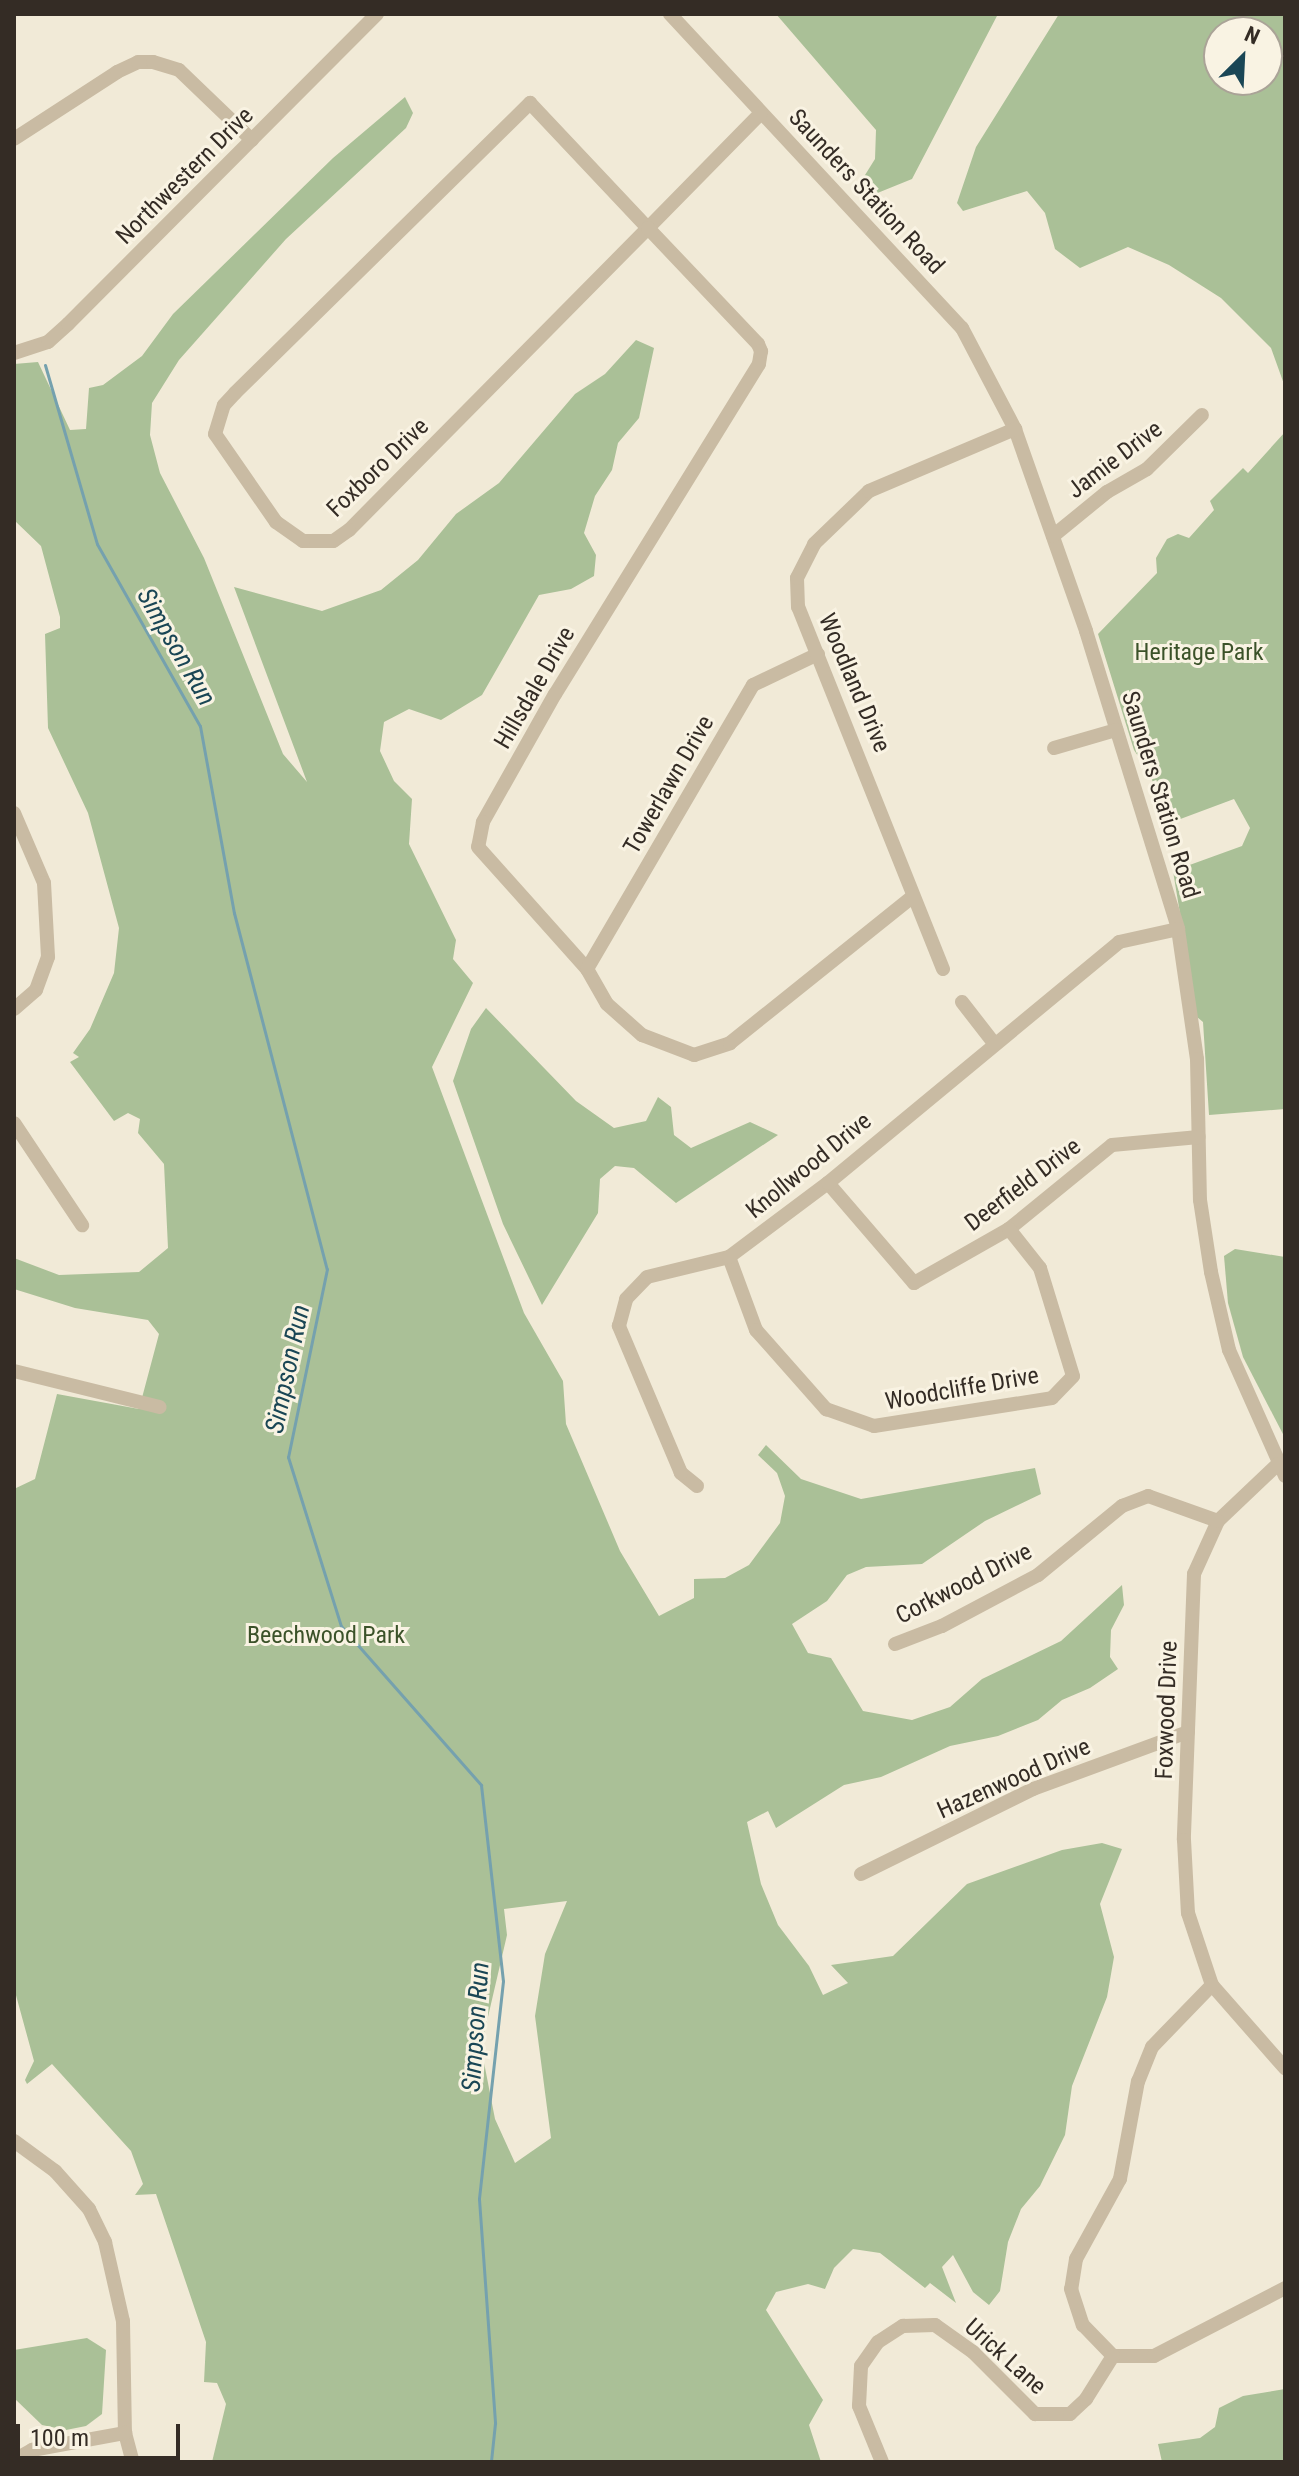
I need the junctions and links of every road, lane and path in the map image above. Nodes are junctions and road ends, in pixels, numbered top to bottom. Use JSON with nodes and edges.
{"nodes":[{"id":1,"x":377,"y":14,"type":"edge"},
{"id":2,"x":670,"y":14,"type":"edge"},
{"id":3,"x":530,"y":103,"type":"joint"},
{"id":4,"x":761,"y":113,"type":"junction"},
{"id":5,"x":14,"y":139,"type":"edge"},
{"id":6,"x":252,"y":140,"type":"junction"},
{"id":7,"x":648,"y":228,"type":"junction"},
{"id":8,"x":14,"y":353,"type":"edge"},
{"id":9,"x":1202,"y":415,"type":"dead end"},
{"id":10,"x":1015,"y":429,"type":"junction"},
{"id":11,"x":1053,"y":536,"type":"junction"},
{"id":12,"x":818,"y":654,"type":"junction"},
{"id":13,"x":1116,"y":730,"type":"junction"},
{"id":14,"x":1054,"y":748,"type":"dead end"},
{"id":15,"x":14,"y":813,"type":"edge"},
{"id":16,"x":912,"y":897,"type":"junction"},
{"id":17,"x":1178,"y":929,"type":"junction"},
{"id":18,"x":587,"y":969,"type":"junction"},
{"id":19,"x":943,"y":969,"type":"dead end"},
{"id":20,"x":962,"y":1002,"type":"dead end"},
{"id":21,"x":14,"y":1009,"type":"edge"},
{"id":22,"x":993,"y":1042,"type":"junction"},
{"id":23,"x":14,"y":1123,"type":"edge"},
{"id":24,"x":1199,"y":1137,"type":"junction"},
{"id":25,"x":20,"y":1146,"type":"edge"},
{"id":26,"x":828,"y":1183,"type":"junction"},
{"id":27,"x":82,"y":1225,"type":"dead end"},
{"id":28,"x":1009,"y":1229,"type":"junction"},
{"id":29,"x":729,"y":1257,"type":"junction"},
{"id":30,"x":14,"y":1371,"type":"edge"},
{"id":31,"x":160,"y":1407,"type":"dead end"},
{"id":32,"x":1282,"y":1470,"type":"edge"},
{"id":33,"x":697,"y":1486,"type":"dead end"},
{"id":34,"x":1218,"y":1521,"type":"junction"},
{"id":35,"x":895,"y":1644,"type":"dead end"},
{"id":36,"x":1188,"y":1732,"type":"junction"},
{"id":37,"x":861,"y":1874,"type":"dead end"},
{"id":38,"x":1212,"y":1985,"type":"junction"},
{"id":39,"x":1285,"y":2068,"type":"edge"},
{"id":40,"x":14,"y":2141,"type":"edge"},
{"id":41,"x":1285,"y":2288,"type":"edge"},
{"id":42,"x":1113,"y":2356,"type":"junction"},
{"id":43,"x":125,"y":2433,"type":"junction"},
{"id":44,"x":14,"y":2460,"type":"edge"},
{"id":45,"x":133,"y":2462,"type":"edge"},
{"id":46,"x":882,"y":2462,"type":"edge"}],
"edges":[{"from":1,"to":6,"type":"street","name":"Northwestern Drive"},
{"from":2,"to":4,"type":"street","name":"Saunders Station Road"},
{"from":3,"to":7,"type":"street","name":"Hillsdale Drive"},
{"from":3,"to":7,"type":"street","name":"Foxboro Drive"},
{"from":4,"to":7,"type":"street","name":"Foxboro Drive"},
{"from":4,"to":10,"type":"street","name":"Saunders Station Road"},
{"from":5,"to":6,"type":"street"},
{"from":6,"to":8,"type":"street","name":"Northwestern Drive"},
{"from":7,"to":18,"type":"street","name":"Hillsdale Drive"},
{"from":9,"to":11,"type":"street","name":"Jamie Drive"},
{"from":10,"to":11,"type":"street","name":"Saunders Station Road"},
{"from":10,"to":12,"type":"street","name":"Woodland Drive"},
{"from":11,"to":13,"type":"street","name":"Saunders Station Road"},
{"from":12,"to":16,"type":"street","name":"Woodland Drive"},
{"from":12,"to":18,"type":"street","name":"Towerlawn Drive"},
{"from":13,"to":14,"type":"street"},
{"from":13,"to":17,"type":"street","name":"Saunders Station Road"},
{"from":15,"to":21,"type":"street"},
{"from":16,"to":18,"type":"street","name":"Hillsdale Drive"},
{"from":16,"to":19,"type":"street","name":"Woodland Drive"},
{"from":17,"to":22,"type":"street","name":"Knollwood Drive"},
{"from":17,"to":24,"type":"street","name":"Saunders Station Road"},
{"from":20,"to":22,"type":"street"},
{"from":22,"to":26,"type":"street","name":"Knollwood Drive"},
{"from":23,"to":25,"type":"street"},
{"from":24,"to":28,"type":"street","name":"Deerfield Drive"},
{"from":24,"to":32,"type":"street","name":"Saunders Station Road"},
{"from":25,"to":27,"type":"street"},
{"from":26,"to":28,"type":"street","name":"Deerfield Drive"},
{"from":26,"to":29,"type":"street","name":"Knollwood Drive"},
{"from":28,"to":29,"type":"street","name":"Woodcliffe Drive"},
{"from":29,"to":33,"type":"street","name":"Knollwood Drive"},
{"from":30,"to":31,"type":"street"},
{"from":32,"to":34,"type":"street","name":"Foxwood Drive"},
{"from":34,"to":35,"type":"street","name":"Corkwood Drive"},
{"from":34,"to":36,"type":"street","name":"Foxwood Drive"},
{"from":36,"to":37,"type":"street","name":"Hazenwood Drive"},
{"from":36,"to":38,"type":"street","name":"Foxwood Drive"},
{"from":38,"to":39,"type":"street","name":"Foxwood Drive"},
{"from":38,"to":42,"type":"street"},
{"from":40,"to":43,"type":"street"},
{"from":41,"to":42,"type":"street"},
{"from":42,"to":46,"type":"street","name":"Urick Lane"},
{"from":43,"to":44,"type":"street"},
{"from":43,"to":45,"type":"street"}]}
